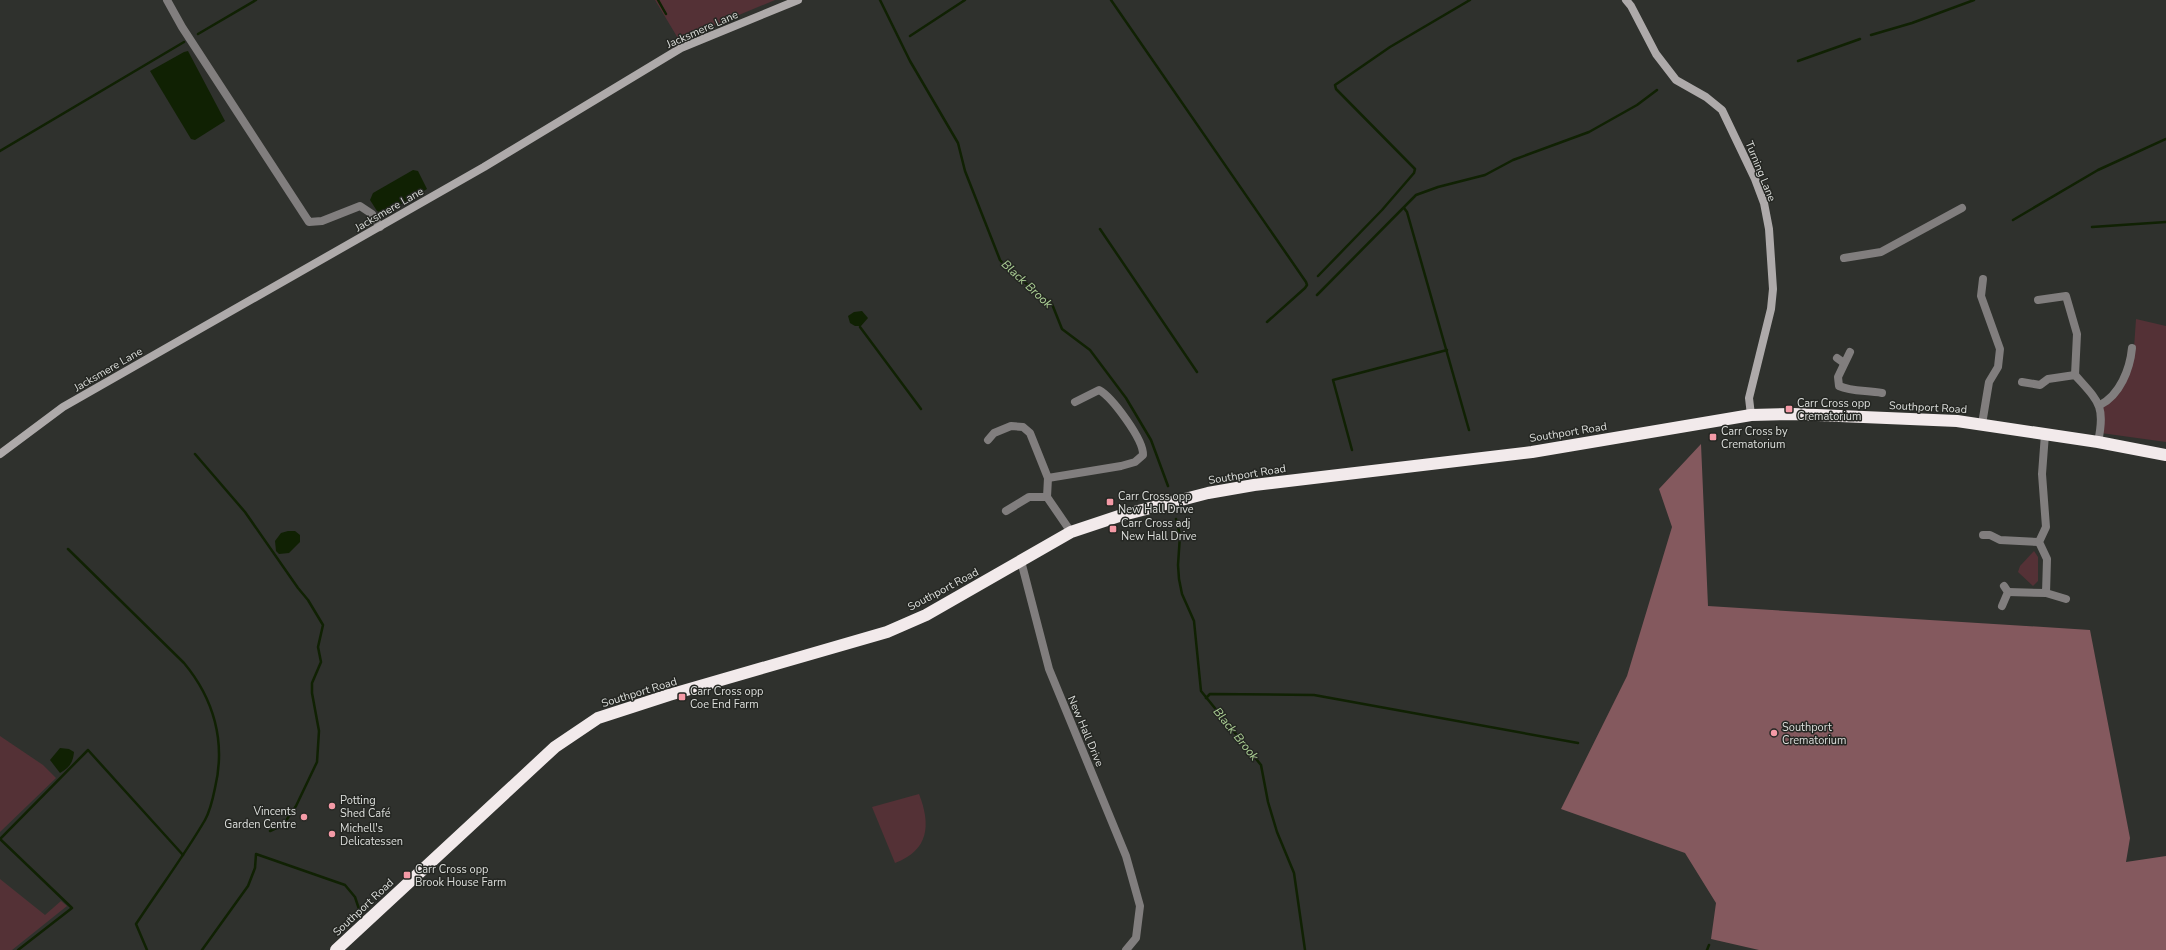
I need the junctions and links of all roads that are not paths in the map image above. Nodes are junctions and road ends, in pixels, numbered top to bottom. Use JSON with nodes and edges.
{"nodes":[{"id":1,"x":167,"y":0,"type":"edge"},
{"id":2,"x":798,"y":0,"type":"edge"},
{"id":3,"x":1626,"y":0,"type":"edge"},
{"id":4,"x":1962,"y":208,"type":"dead end"},
{"id":5,"x":380,"y":227,"type":"junction"},
{"id":6,"x":1844,"y":258,"type":"dead end"},
{"id":7,"x":1982,"y":279,"type":"dead end"},
{"id":8,"x":2038,"y":300,"type":"dead end"},
{"id":9,"x":2132,"y":348,"type":"dead end"},
{"id":10,"x":1850,"y":352,"type":"dead end"},
{"id":11,"x":1837,"y":358,"type":"dead end"},
{"id":12,"x":1844,"y":364,"type":"junction"},
{"id":13,"x":2075,"y":375,"type":"junction"},
{"id":14,"x":2022,"y":382,"type":"dead end"},
{"id":15,"x":1882,"y":393,"type":"dead end"},
{"id":16,"x":1075,"y":402,"type":"dead end"},
{"id":17,"x":2100,"y":405,"type":"junction"},
{"id":18,"x":1751,"y":415,"type":"junction"},
{"id":19,"x":1982,"y":424,"type":"junction"},
{"id":20,"x":2045,"y":434,"type":"junction"},
{"id":21,"x":988,"y":440,"type":"dead end"},
{"id":22,"x":2098,"y":442,"type":"junction"},
{"id":23,"x":0,"y":454,"type":"edge"},
{"id":24,"x":2166,"y":455,"type":"edge"},
{"id":25,"x":1048,"y":478,"type":"junction"},
{"id":26,"x":1047,"y":497,"type":"junction"},
{"id":27,"x":1006,"y":511,"type":"dead end"},
{"id":28,"x":1071,"y":532,"type":"junction"},
{"id":29,"x":1983,"y":535,"type":"dead end"},
{"id":30,"x":2039,"y":542,"type":"junction"},
{"id":31,"x":1021,"y":561,"type":"junction"},
{"id":32,"x":2046,"y":594,"type":"junction"},
{"id":33,"x":2066,"y":599,"type":"dead end"},
{"id":34,"x":2002,"y":606,"type":"dead end"},
{"id":35,"x":336,"y":950,"type":"edge"},
{"id":36,"x":1126,"y":950,"type":"edge"}],
"edges":[{"from":1,"to":5,"type":"street"},
{"from":2,"to":5,"type":"main road","name":"Jacksmere Lane"},
{"from":3,"to":18,"type":"main road","name":"Turning Lane"},
{"from":4,"to":6,"type":"street"},
{"from":5,"to":23,"type":"main road","name":"Jacksmere Lane"},
{"from":7,"to":19,"type":"street"},
{"from":8,"to":13,"type":"street"},
{"from":9,"to":17,"type":"street"},
{"from":10,"to":12,"type":"street"},
{"from":11,"to":12,"type":"street"},
{"from":12,"to":15,"type":"street"},
{"from":13,"to":14,"type":"street"},
{"from":13,"to":17,"type":"street"},
{"from":16,"to":25,"type":"street"},
{"from":17,"to":22,"type":"street"},
{"from":18,"to":19,"type":"highway","name":"Southport Road"},
{"from":18,"to":28,"type":"highway","name":"Southport Road"},
{"from":19,"to":20,"type":"highway","name":"Southport Road"},
{"from":20,"to":22,"type":"highway","name":"Southport Road"},
{"from":20,"to":30,"type":"street"},
{"from":21,"to":25,"type":"street"},
{"from":22,"to":24,"type":"highway","name":"Southport Road"},
{"from":25,"to":26,"type":"street"},
{"from":26,"to":27,"type":"street"},
{"from":26,"to":28,"type":"street"},
{"from":28,"to":31,"type":"highway","name":"Southport Road"},
{"from":29,"to":30,"type":"street"},
{"from":30,"to":32,"type":"street"},
{"from":31,"to":35,"type":"highway","name":"Southport Road"},
{"from":31,"to":36,"type":"street","name":"New Hall Drive"},
{"from":32,"to":33,"type":"street"},
{"from":32,"to":34,"type":"street"}]}
